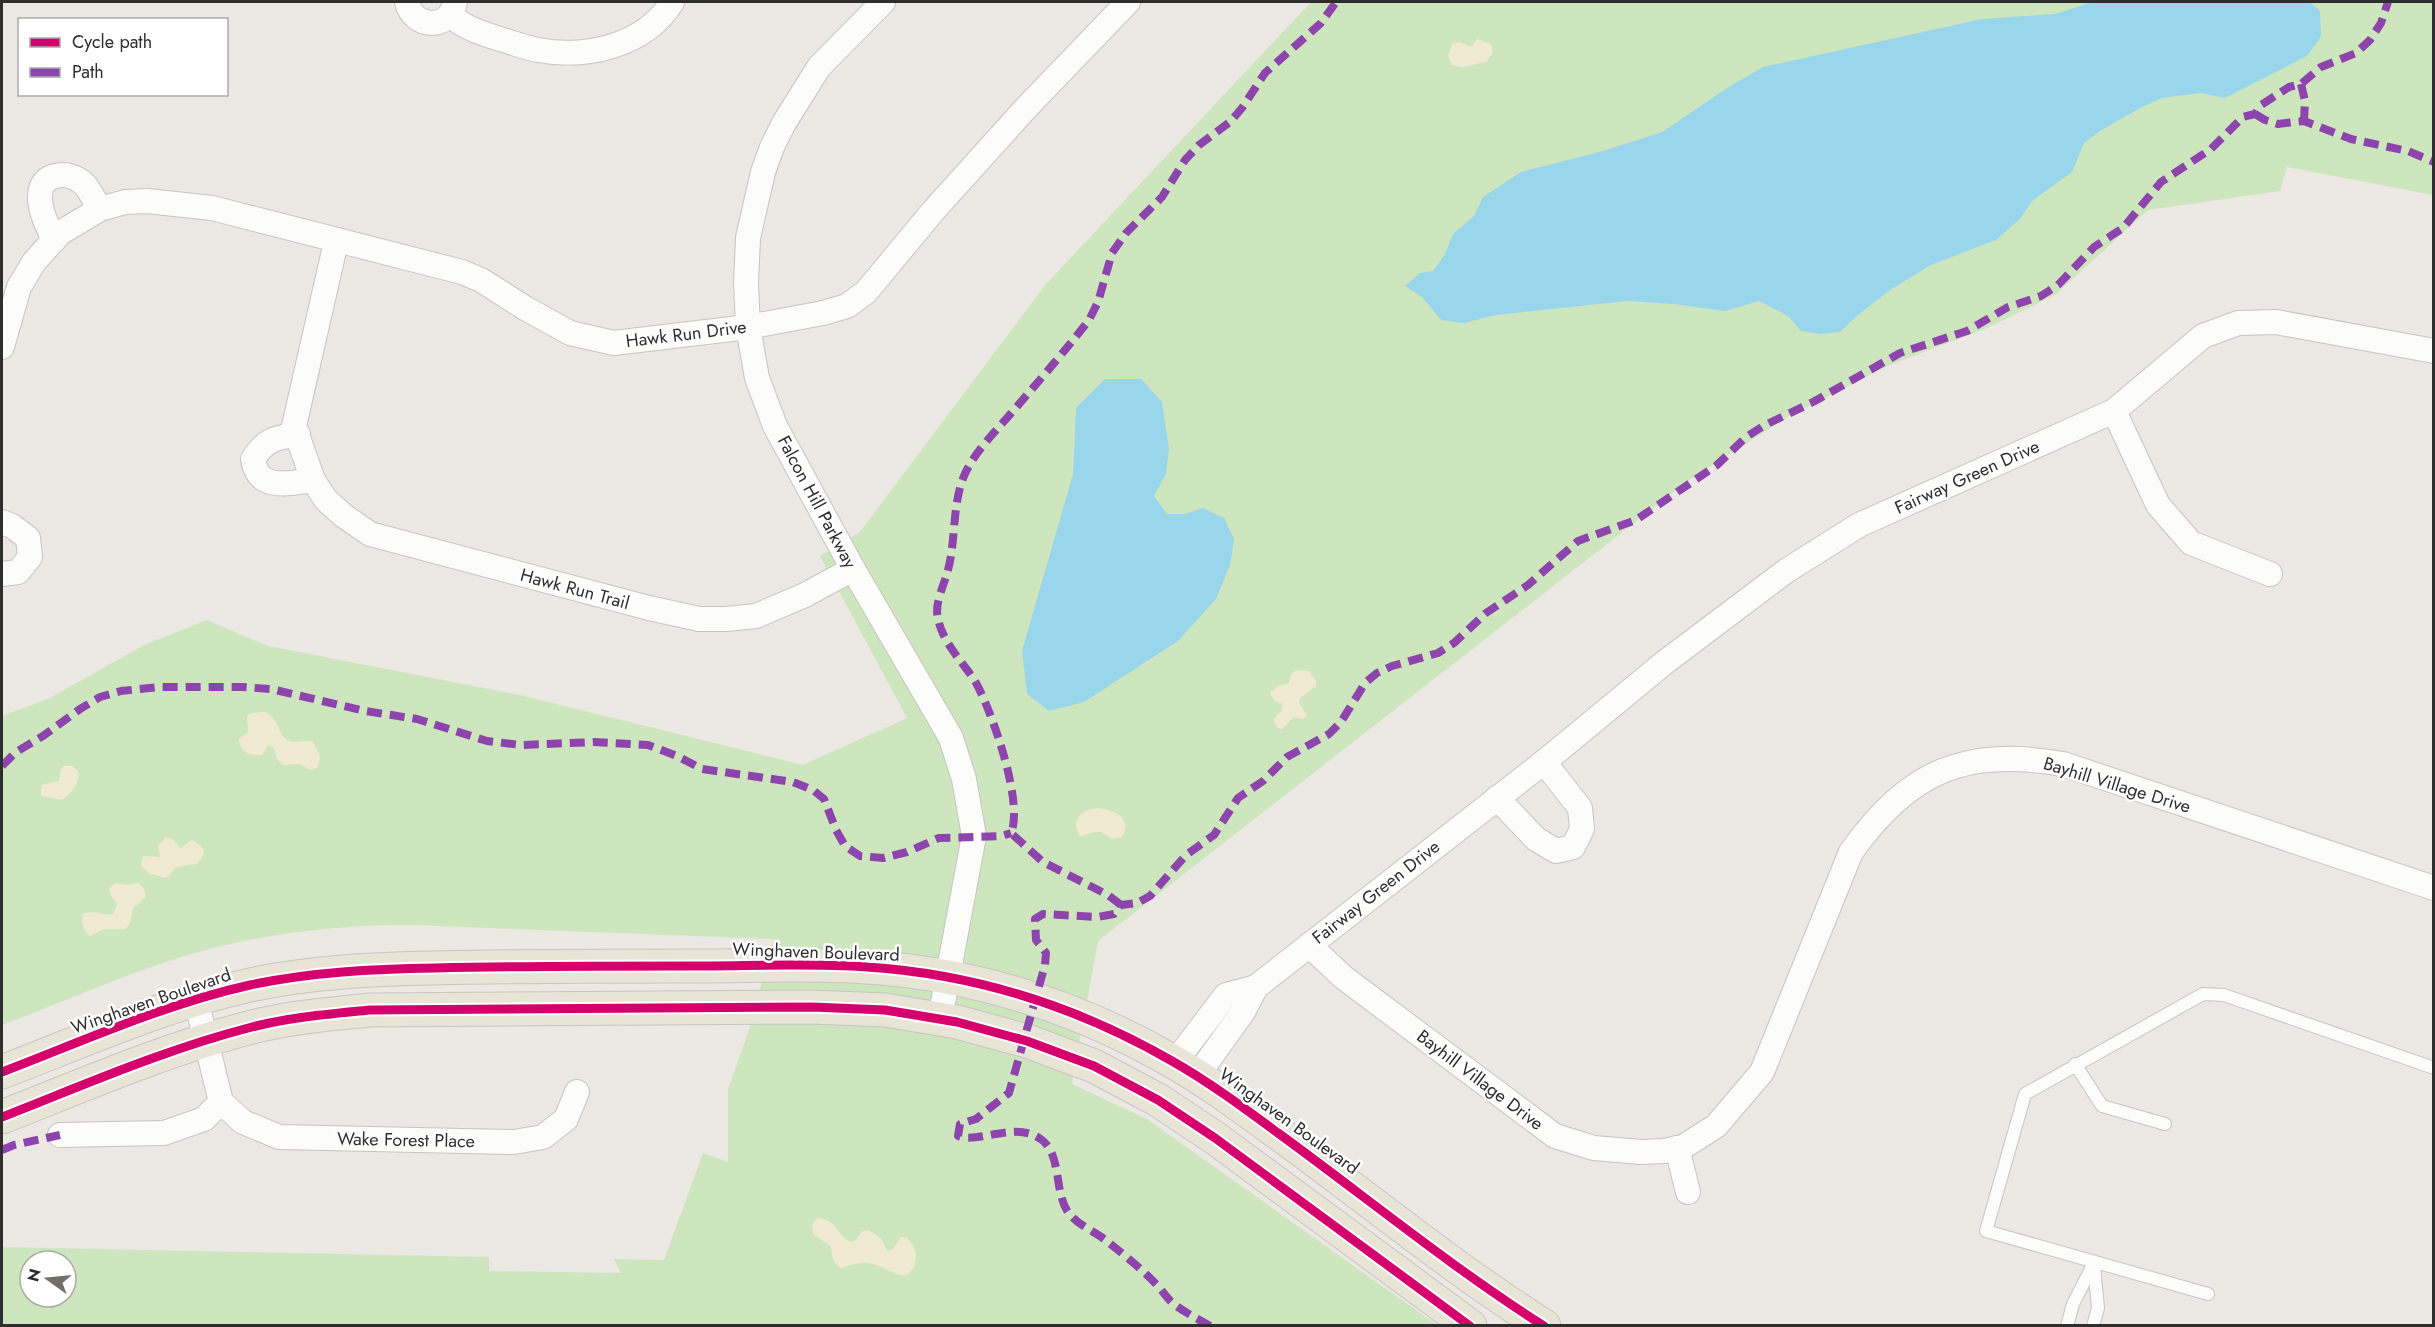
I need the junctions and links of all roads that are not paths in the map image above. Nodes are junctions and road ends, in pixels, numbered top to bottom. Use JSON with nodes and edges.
{"nodes":[{"id":1,"x":407,"y":2,"type":"edge"},
{"id":2,"x":672,"y":2,"type":"edge"},
{"id":3,"x":882,"y":2,"type":"edge"},
{"id":4,"x":1128,"y":2,"type":"edge"},
{"id":5,"x":452,"y":8,"type":"edge"},
{"id":6,"x":100,"y":209,"type":"junction"},
{"id":7,"x":54,"y":240,"type":"junction"},
{"id":8,"x":336,"y":242,"type":"junction"},
{"id":9,"x":748,"y":327,"type":"junction"},
{"id":10,"x":2,"y":347,"type":"edge"},
{"id":11,"x":2433,"y":351,"type":"edge"},
{"id":12,"x":2114,"y":411,"type":"junction"},
{"id":13,"x":298,"y":434,"type":"junction"},
{"id":14,"x":313,"y":480,"type":"junction"},
{"id":15,"x":2,"y":522,"type":"edge"},
{"id":16,"x":852,"y":569,"type":"junction"},
{"id":17,"x":2,"y":574,"type":"edge"},
{"id":18,"x":2270,"y":574,"type":"dead end"},
{"id":19,"x":1544,"y":762,"type":"junction"},
{"id":20,"x":1497,"y":798,"type":"junction"},
{"id":21,"x":2433,"y":888,"type":"edge"},
{"id":22,"x":1308,"y":945,"type":"junction"},
{"id":23,"x":947,"y":977,"type":"junction"},
{"id":24,"x":196,"y":1000,"type":"junction"},
{"id":25,"x":940,"y":1018,"type":"junction"},
{"id":26,"x":207,"y":1040,"type":"junction"},
{"id":27,"x":2075,"y":1064,"type":"junction"},
{"id":28,"x":2433,"y":1068,"type":"edge"},
{"id":29,"x":1186,"y":1069,"type":"junction"},
{"id":30,"x":2,"y":1072,"type":"edge"},
{"id":31,"x":577,"y":1092,"type":"dead end"},
{"id":32,"x":221,"y":1102,"type":"junction"},
{"id":33,"x":2,"y":1117,"type":"edge"},
{"id":34,"x":2164,"y":1124,"type":"dead end"},
{"id":35,"x":60,"y":1135,"type":"dead end"},
{"id":36,"x":1677,"y":1148,"type":"junction"},
{"id":37,"x":1688,"y":1192,"type":"dead end"},
{"id":38,"x":2094,"y":1264,"type":"junction"},
{"id":39,"x":2208,"y":1294,"type":"dead end"},
{"id":40,"x":1470,"y":1326,"type":"edge"},
{"id":41,"x":1544,"y":1326,"type":"edge"},
{"id":42,"x":2067,"y":1326,"type":"edge"},
{"id":43,"x":2093,"y":1326,"type":"edge"}],
"edges":[{"from":1,"to":5,"type":"street"},
{"from":2,"to":5,"type":"street"},
{"from":3,"to":9,"type":"street","name":"Falcon Hill Parkway"},
{"from":4,"to":9,"type":"street","name":"Hawk Run Drive"},
{"from":6,"to":7,"type":"street","name":"Hawk Run Drive"},
{"from":6,"to":7,"type":"street"},
{"from":6,"to":8,"type":"street","name":"Hawk Run Drive"},
{"from":7,"to":10,"type":"street","name":"Hawk Run Drive"},
{"from":8,"to":9,"type":"street","name":"Hawk Run Drive"},
{"from":8,"to":13,"type":"street","name":"Hawk Run Trail"},
{"from":9,"to":16,"type":"street","name":"Falcon Hill Parkway"},
{"from":11,"to":12,"type":"street","name":"Fairway Green Drive"},
{"from":12,"to":18,"type":"street"},
{"from":12,"to":19,"type":"street","name":"Fairway Green Drive"},
{"from":13,"to":14,"type":"street","name":"Hawk Run Trail"},
{"from":13,"to":14,"type":"street"},
{"from":14,"to":16,"type":"street","name":"Hawk Run Trail"},
{"from":15,"to":17,"type":"street"},
{"from":16,"to":23,"type":"street","name":"Falcon Hill Parkway"},
{"from":19,"to":20,"type":"street","name":"Fairway Green Drive"},
{"from":19,"to":20,"type":"street"},
{"from":20,"to":22,"type":"street","name":"Fairway Green Drive"},
{"from":21,"to":36,"type":"street","name":"Bayhill Village Drive"},
{"from":22,"to":29,"type":"street","name":"Fairway Green Drive"},
{"from":22,"to":36,"type":"street","name":"Bayhill Village Drive"},
{"from":23,"to":24,"type":"main road","name":"Winghaven Boulevard"},
{"from":23,"to":25,"type":"street","name":"Falcon Hill Parkway"},
{"from":23,"to":29,"type":"main road","name":"Winghaven Boulevard"},
{"from":24,"to":26,"type":"street"},
{"from":24,"to":30,"type":"main road","name":"Winghaven Boulevard"},
{"from":25,"to":26,"type":"main road"},
{"from":25,"to":40,"type":"main road"},
{"from":26,"to":32,"type":"street"},
{"from":26,"to":33,"type":"main road"},
{"from":27,"to":28,"type":"lane"},
{"from":27,"to":34,"type":"lane"},
{"from":27,"to":38,"type":"lane"},
{"from":29,"to":41,"type":"main road","name":"Winghaven Boulevard"},
{"from":31,"to":32,"type":"street","name":"Wake Forest Place"},
{"from":32,"to":35,"type":"street"},
{"from":36,"to":37,"type":"street"},
{"from":38,"to":39,"type":"lane"},
{"from":38,"to":42,"type":"lane"},
{"from":38,"to":43,"type":"lane"}]}
